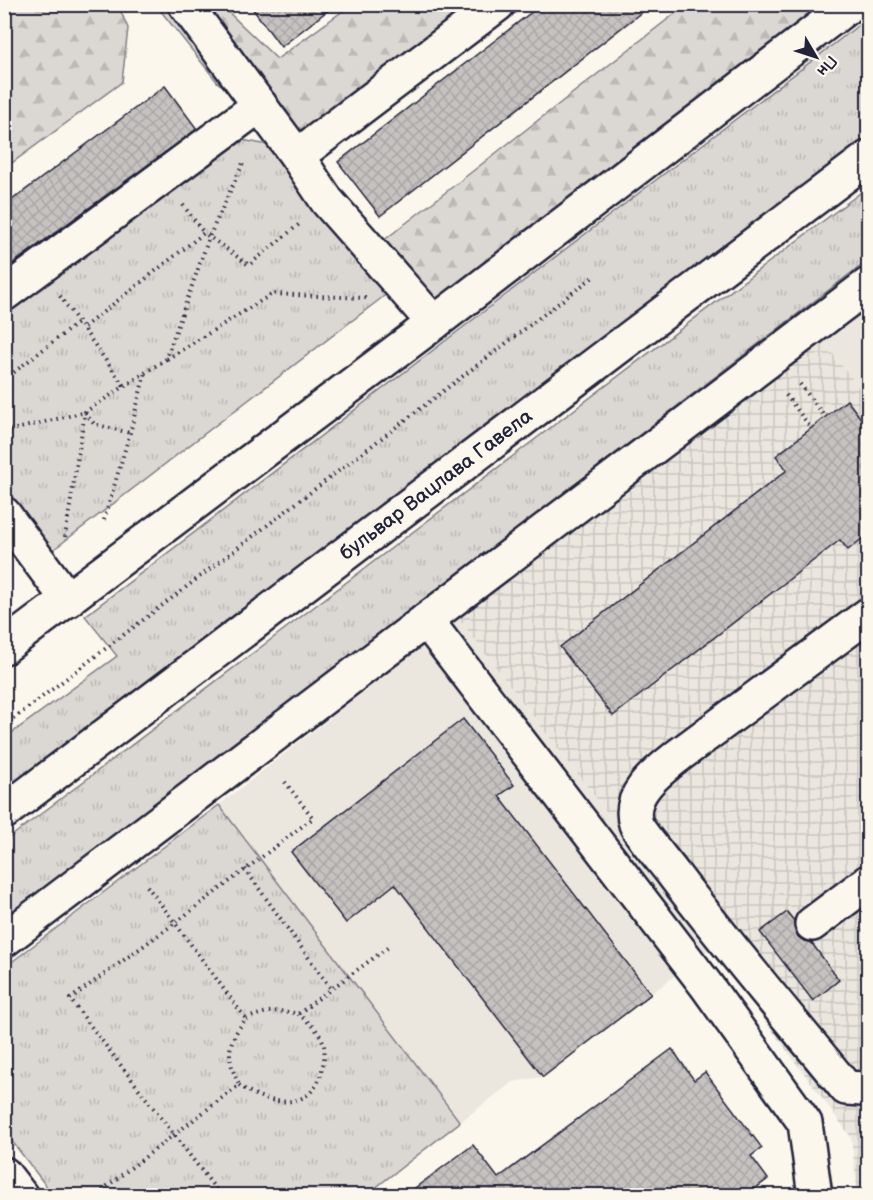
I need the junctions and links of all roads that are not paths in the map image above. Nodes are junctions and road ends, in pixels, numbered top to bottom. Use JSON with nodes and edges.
{"nodes":[{"id":1,"x":186,"y":4,"type":"edge"},
{"id":2,"x":498,"y":4,"type":"edge"},
{"id":3,"x":851,"y":4,"type":"edge"},
{"id":4,"x":262,"y":110,"type":"junction"},
{"id":5,"x":297,"y":156,"type":"junction"},
{"id":6,"x":868,"y":158,"type":"edge"},
{"id":7,"x":868,"y":285,"type":"edge"},
{"id":8,"x":4,"y":294,"type":"edge"},
{"id":9,"x":434,"y":323,"type":"junction"},
{"id":10,"x":4,"y":514,"type":"edge"},
{"id":11,"x":68,"y":600,"type":"junction"},
{"id":12,"x":868,"y":615,"type":"edge"},
{"id":13,"x":426,"y":620,"type":"junction"},
{"id":14,"x":4,"y":647,"type":"edge"},
{"id":15,"x":4,"y":812,"type":"edge"},
{"id":16,"x":868,"y":882,"type":"edge"},
{"id":17,"x":812,"y":924,"type":"dead end"},
{"id":18,"x":4,"y":940,"type":"edge"},
{"id":19,"x":867,"y":1090,"type":"edge"},
{"id":20,"x":4,"y":1174,"type":"edge"},
{"id":21,"x":21,"y":1196,"type":"edge"},
{"id":22,"x":815,"y":1196,"type":"edge"}],
"edges":[{"from":1,"to":4,"type":"street"},
{"from":2,"to":5,"type":"street"},
{"from":3,"to":9,"type":"street"},
{"from":4,"to":5,"type":"street"},
{"from":4,"to":8,"type":"street"},
{"from":5,"to":9,"type":"street"},
{"from":6,"to":15,"type":"street","name":"бульвар Вацлава Гавела"},
{"from":7,"to":13,"type":"street"},
{"from":9,"to":11,"type":"street"},
{"from":10,"to":11,"type":"street"},
{"from":11,"to":14,"type":"street"},
{"from":12,"to":19,"type":"street"},
{"from":13,"to":18,"type":"street"},
{"from":13,"to":22,"type":"street"},
{"from":16,"to":17,"type":"street"},
{"from":20,"to":21,"type":"street"}]}
